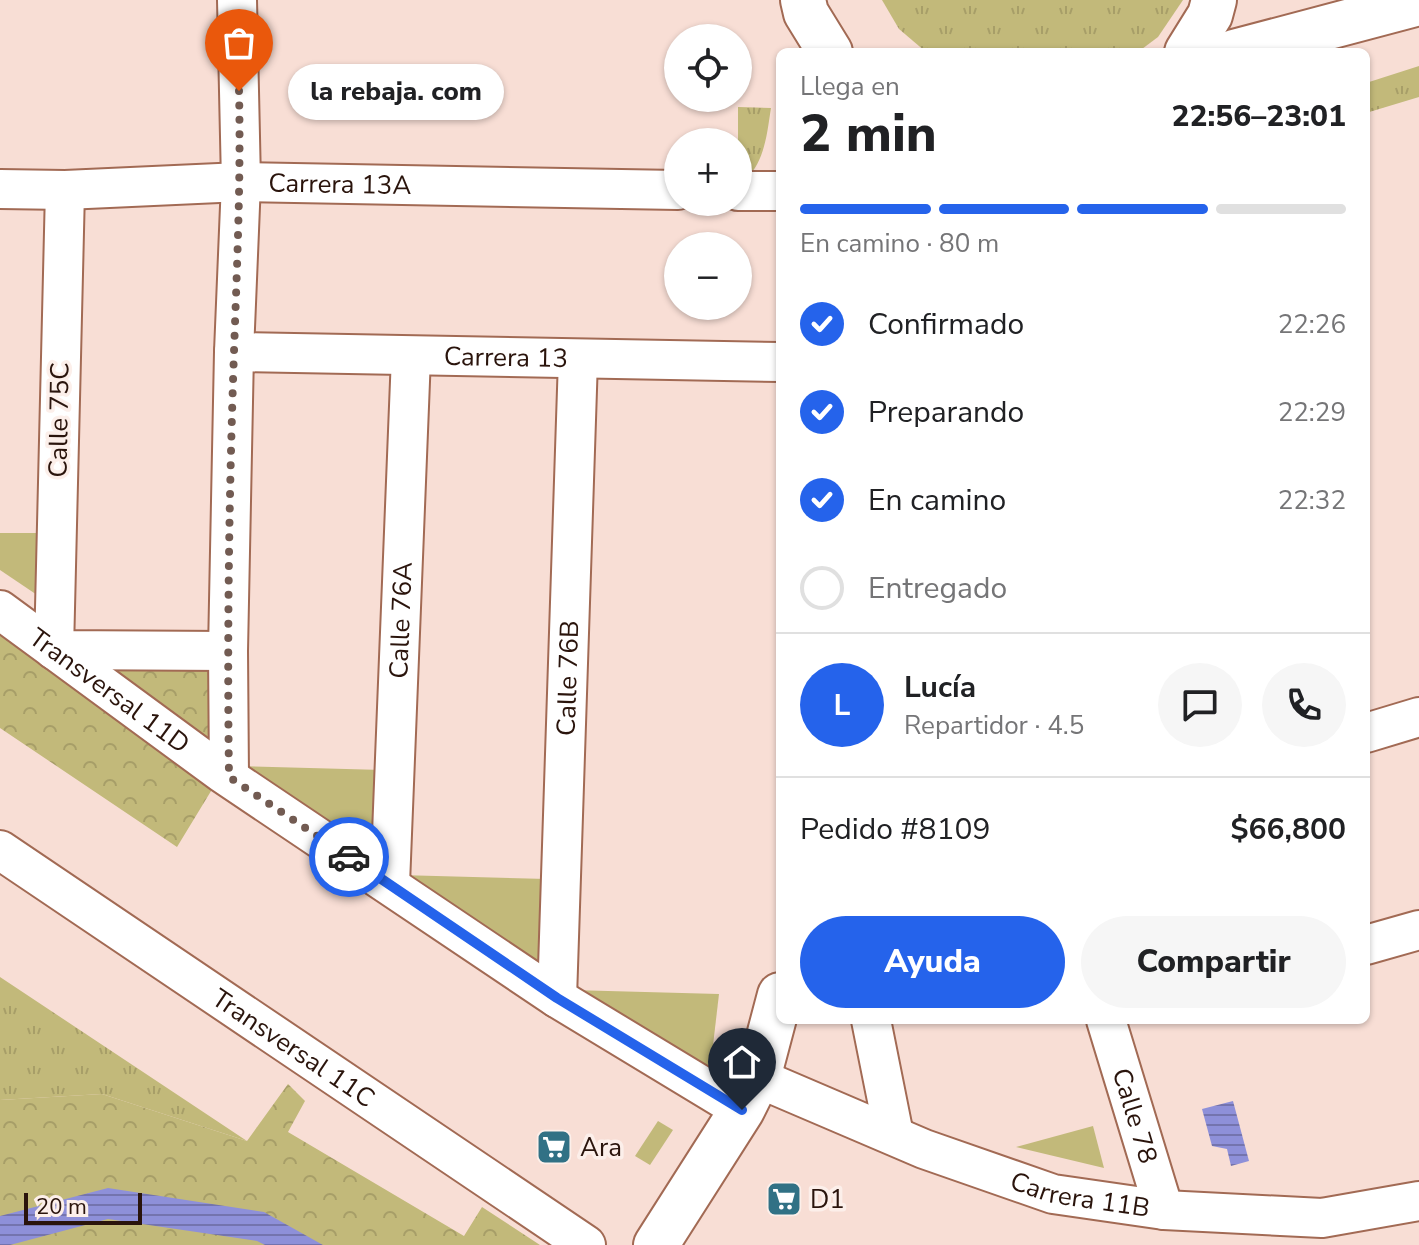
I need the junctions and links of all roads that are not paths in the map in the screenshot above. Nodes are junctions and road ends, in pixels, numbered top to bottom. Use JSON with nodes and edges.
{"nodes":[{"id":1,"x":237,"y":0,"type":"edge"},
{"id":2,"x":1214,"y":0,"type":"edge"},
{"id":3,"x":1419,"y":3,"type":"edge"},
{"id":4,"x":804,"y":22,"type":"edge"},
{"id":5,"x":827,"y":48,"type":"edge"},
{"id":6,"x":1189,"y":48,"type":"edge"},
{"id":7,"x":1249,"y":48,"type":"edge"},
{"id":8,"x":241,"y":182,"type":"junction"},
{"id":9,"x":0,"y":189,"type":"edge"},
{"id":10,"x":65,"y":190,"type":"junction"},
{"id":11,"x":664,"y":190,"type":"edge"},
{"id":12,"x":752,"y":191,"type":"edge"},
{"id":13,"x":776,"y":191,"type":"edge"},
{"id":14,"x":234,"y":352,"type":"junction"},
{"id":15,"x":411,"y":356,"type":"junction"},
{"id":16,"x":578,"y":359,"type":"junction"},
{"id":17,"x":776,"y":362,"type":"edge"},
{"id":18,"x":0,"y":610,"type":"edge"},
{"id":19,"x":54,"y":650,"type":"junction"},
{"id":20,"x":228,"y":651,"type":"junction"},
{"id":21,"x":1419,"y":717,"type":"edge"},
{"id":22,"x":1370,"y":732,"type":"edge"},
{"id":23,"x":229,"y":777,"type":"junction"},
{"id":24,"x":0,"y":850,"type":"edge"},
{"id":25,"x":390,"y":884,"type":"junction"},
{"id":26,"x":1419,"y":930,"type":"edge"},
{"id":27,"x":1370,"y":944,"type":"edge"},
{"id":28,"x":557,"y":998,"type":"junction"},
{"id":29,"x":776,"y":1008,"type":"edge"},
{"id":30,"x":872,"y":1024,"type":"edge"},
{"id":31,"x":1107,"y":1024,"type":"edge"},
{"id":32,"x":750,"y":1094,"type":"junction"},
{"id":33,"x":894,"y":1135,"type":"junction"},
{"id":34,"x":1419,"y":1201,"type":"edge"},
{"id":35,"x":1164,"y":1210,"type":"junction"},
{"id":36,"x":586,"y":1245,"type":"edge"},
{"id":37,"x":656,"y":1245,"type":"edge"}],
"edges":[{"from":1,"to":8,"type":"street"},
{"from":2,"to":6,"type":"main road"},
{"from":3,"to":7,"type":"main road"},
{"from":4,"to":5,"type":"main road"},
{"from":8,"to":10,"type":"street","name":"Carrera 13A"},
{"from":8,"to":11,"type":"street","name":"Carrera 13A"},
{"from":8,"to":14,"type":"street"},
{"from":9,"to":10,"type":"street","name":"Carrera 13A"},
{"from":10,"to":19,"type":"street","name":"Calle 75C"},
{"from":12,"to":13,"type":"street"},
{"from":14,"to":15,"type":"street","name":"Carrera 13"},
{"from":14,"to":20,"type":"street"},
{"from":15,"to":16,"type":"street","name":"Carrera 13"},
{"from":15,"to":25,"type":"street","name":"Calle 76A"},
{"from":16,"to":17,"type":"street","name":"Carrera 13"},
{"from":16,"to":28,"type":"street","name":"Calle 76B"},
{"from":18,"to":19,"type":"street","name":"Transversal 11D"},
{"from":19,"to":20,"type":"street"},
{"from":19,"to":23,"type":"street","name":"Transversal 11D"},
{"from":20,"to":23,"type":"street"},
{"from":21,"to":22,"type":"street"},
{"from":23,"to":25,"type":"street","name":"Transversal 11D"},
{"from":24,"to":36,"type":"street","name":"Transversal 11C"},
{"from":25,"to":28,"type":"street","name":"Transversal 11D"},
{"from":26,"to":27,"type":"street"},
{"from":28,"to":32,"type":"street","name":"Transversal 11D"},
{"from":29,"to":32,"type":"main road"},
{"from":30,"to":33,"type":"street"},
{"from":31,"to":35,"type":"street","name":"Calle 78"},
{"from":32,"to":33,"type":"street","name":"Carrera 11B"},
{"from":32,"to":37,"type":"main road"},
{"from":33,"to":35,"type":"street","name":"Carrera 11B"},
{"from":34,"to":35,"type":"street","name":"Carrera 11B"}]}
